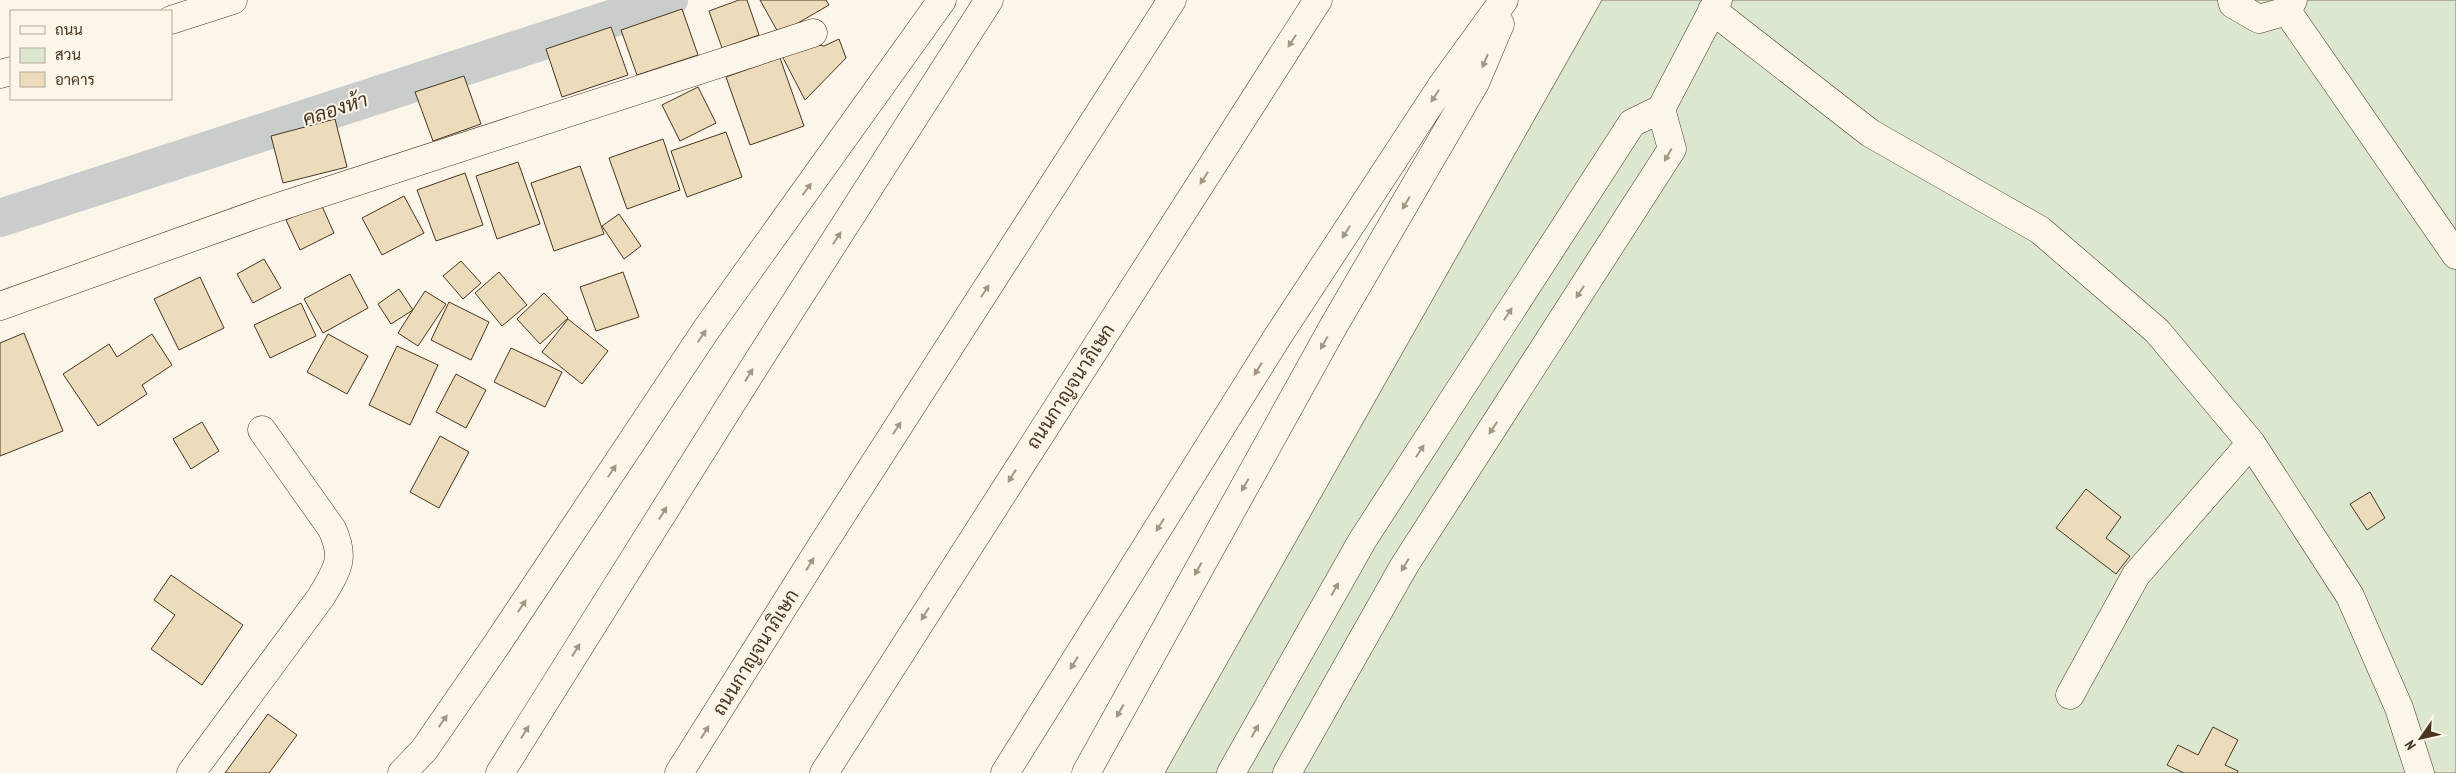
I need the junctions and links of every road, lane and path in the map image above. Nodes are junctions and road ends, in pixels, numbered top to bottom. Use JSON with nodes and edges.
{"nodes":[{"id":1,"x":233,"y":0,"type":"edge"},
{"id":2,"x":942,"y":0,"type":"edge"},
{"id":3,"x":989,"y":0,"type":"edge"},
{"id":4,"x":1172,"y":0,"type":"edge"},
{"id":5,"x":1318,"y":0,"type":"edge"},
{"id":6,"x":1504,"y":0,"type":"edge"},
{"id":7,"x":1511,"y":0,"type":"edge"},
{"id":8,"x":2232,"y":0,"type":"edge"},
{"id":9,"x":1715,"y":5,"type":"edge"},
{"id":10,"x":2290,"y":5,"type":"edge"},
{"id":11,"x":172,"y":20,"type":"edge"},
{"id":12,"x":813,"y":34,"type":"dead end"},
{"id":13,"x":1661,"y":109,"type":"junction"},
{"id":14,"x":2456,"y":255,"type":"edge"},
{"id":15,"x":0,"y":306,"type":"edge"},
{"id":16,"x":262,"y":430,"type":"dead end"},
{"id":17,"x":2251,"y":444,"type":"junction"},
{"id":18,"x":2070,"y":695,"type":"dead end"},
{"id":19,"x":418,"y":761,"type":"edge"},
{"id":20,"x":192,"y":773,"type":"edge"},
{"id":21,"x":402,"y":773,"type":"edge"},
{"id":22,"x":500,"y":773,"type":"edge"},
{"id":23,"x":679,"y":773,"type":"edge"},
{"id":24,"x":824,"y":773,"type":"edge"},
{"id":25,"x":1005,"y":773,"type":"edge"},
{"id":26,"x":1086,"y":773,"type":"edge"},
{"id":27,"x":1231,"y":773,"type":"edge"},
{"id":28,"x":1287,"y":773,"type":"edge"},
{"id":29,"x":2420,"y":773,"type":"edge"}],
"edges":[{"from":1,"to":11,"type":"main road"},
{"from":19,"to":2,"type":"main road","one_way":true},
{"from":22,"to":3,"type":"main road","one_way":true},
{"from":23,"to":4,"type":"main road","name":"ถนนกาญจนาภิเษก","one_way":true},
{"from":5,"to":24,"type":"main road","name":"ถนนกาญจนาภิเษก","one_way":true},
{"from":6,"to":25,"type":"main road","one_way":true},
{"from":7,"to":26,"type":"main road","one_way":true},
{"from":8,"to":10,"type":"main road"},
{"from":9,"to":13,"type":"main road"},
{"from":9,"to":17,"type":"main road"},
{"from":10,"to":14,"type":"main road"},
{"from":12,"to":15,"type":"main road"},
{"from":27,"to":13,"type":"main road","one_way":true},
{"from":13,"to":28,"type":"main road","one_way":true},
{"from":16,"to":20,"type":"main road"},
{"from":17,"to":18,"type":"main road"},
{"from":17,"to":29,"type":"main road"},
{"from":19,"to":21,"type":"main road"}]}
